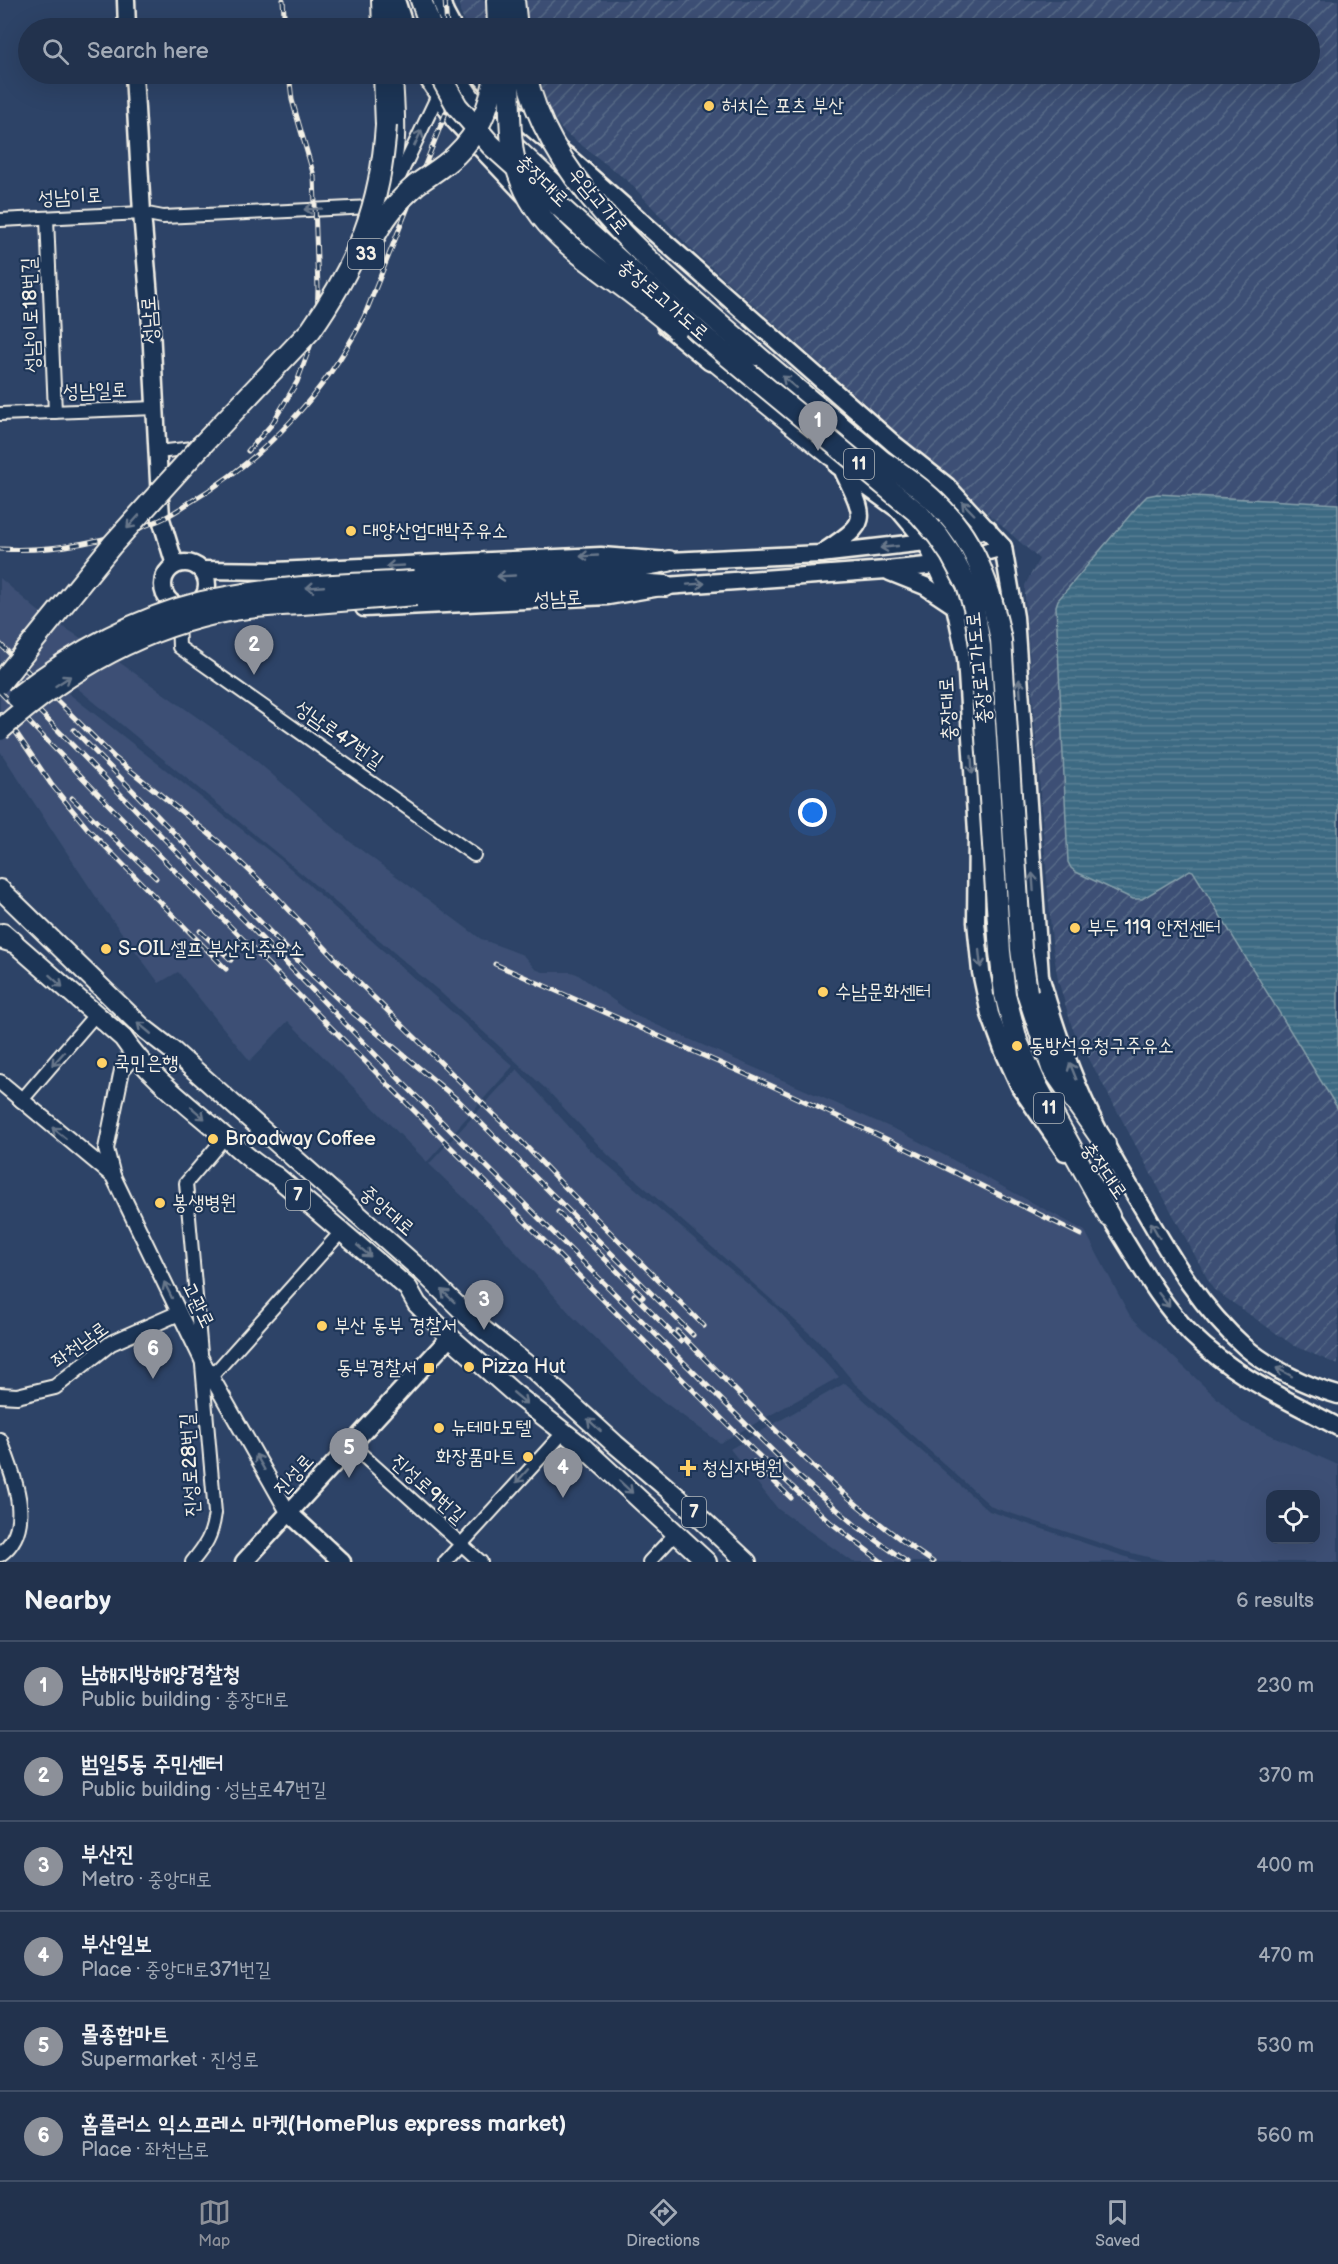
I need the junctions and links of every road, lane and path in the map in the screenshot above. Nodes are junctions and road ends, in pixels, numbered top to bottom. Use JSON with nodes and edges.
{"nodes":[{"id":1,"x":126,"y":0,"type":"edge"},
{"id":2,"x":382,"y":0,"type":"edge"},
{"id":3,"x":396,"y":0,"type":"edge"},
{"id":4,"x":408,"y":0,"type":"edge"},
{"id":5,"x":421,"y":0,"type":"edge"},
{"id":6,"x":441,"y":0,"type":"edge"},
{"id":7,"x":497,"y":0,"type":"edge"},
{"id":8,"x":506,"y":0,"type":"edge"},
{"id":9,"x":514,"y":0,"type":"edge"},
{"id":10,"x":527,"y":0,"type":"edge"},
{"id":11,"x":127,"y":18,"type":"edge"},
{"id":12,"x":383,"y":18,"type":"edge"},
{"id":13,"x":395,"y":18,"type":"edge"},
{"id":14,"x":402,"y":18,"type":"edge"},
{"id":15,"x":414,"y":18,"type":"edge"},
{"id":16,"x":427,"y":18,"type":"edge"},
{"id":17,"x":448,"y":18,"type":"edge"},
{"id":18,"x":498,"y":18,"type":"edge"},
{"id":19,"x":507,"y":18,"type":"edge"},
{"id":20,"x":516,"y":18,"type":"edge"},
{"id":21,"x":525,"y":18,"type":"edge"},
{"id":22,"x":135,"y":84,"type":"edge"},
{"id":23,"x":384,"y":84,"type":"edge"},
{"id":24,"x":396,"y":84,"type":"edge"},
{"id":25,"x":431,"y":84,"type":"edge"},
{"id":26,"x":445,"y":84,"type":"edge"},
{"id":27,"x":459,"y":84,"type":"edge"},
{"id":28,"x":488,"y":84,"type":"edge"},
{"id":29,"x":493,"y":84,"type":"edge"},
{"id":30,"x":510,"y":84,"type":"edge"},
{"id":31,"x":528,"y":84,"type":"edge"},
{"id":32,"x":528,"y":84,"type":"edge"},
{"id":33,"x":438,"y":95,"type":"junction"},
{"id":34,"x":566,"y":155,"type":"junction"},
{"id":35,"x":371,"y":207,"type":"junction"},
{"id":36,"x":141,"y":213,"type":"junction"},
{"id":37,"x":47,"y":218,"type":"junction"},
{"id":38,"x":0,"y":220,"type":"edge"},
{"id":39,"x":756,"y":355,"type":"junction"},
{"id":40,"x":155,"y":408,"type":"junction"},
{"id":41,"x":55,"y":412,"type":"junction"},
{"id":42,"x":0,"y":414,"type":"edge"},
{"id":43,"x":202,"y":445,"type":"junction"},
{"id":44,"x":158,"y":452,"type":"junction"},
{"id":45,"x":842,"y":470,"type":"junction"},
{"id":46,"x":159,"y":475,"type":"junction"},
{"id":47,"x":883,"y":484,"type":"junction"},
{"id":48,"x":988,"y":529,"type":"junction"},
{"id":49,"x":926,"y":543,"type":"junction"},
{"id":50,"x":1003,"y":547,"type":"junction"},
{"id":51,"x":820,"y":554,"type":"junction"},
{"id":52,"x":669,"y":561,"type":"junction"},
{"id":53,"x":937,"y":564,"type":"junction"},
{"id":54,"x":175,"y":565,"type":"junction"},
{"id":55,"x":201,"y":570,"type":"junction"},
{"id":56,"x":886,"y":570,"type":"junction"},
{"id":57,"x":245,"y":571,"type":"junction"},
{"id":58,"x":666,"y":586,"type":"junction"},
{"id":59,"x":415,"y":588,"type":"junction"},
{"id":60,"x":199,"y":603,"type":"junction"},
{"id":61,"x":177,"y":606,"type":"junction"},
{"id":62,"x":955,"y":606,"type":"junction"},
{"id":63,"x":228,"y":610,"type":"junction"},
{"id":64,"x":0,"y":683,"type":"edge"},
{"id":65,"x":0,"y":712,"type":"edge"},
{"id":66,"x":0,"y":729,"type":"edge"},
{"id":67,"x":474,"y":855,"type":"dead end"},
{"id":68,"x":0,"y":889,"type":"edge"},
{"id":69,"x":4,"y":936,"type":"edge"},
{"id":70,"x":1016,"y":993,"type":"junction"},
{"id":71,"x":95,"y":1015,"type":"junction"},
{"id":72,"x":134,"y":1055,"type":"junction"},
{"id":73,"x":0,"y":1082,"type":"edge"},
{"id":74,"x":21,"y":1101,"type":"junction"},
{"id":75,"x":225,"y":1137,"type":"junction"},
{"id":76,"x":1105,"y":1144,"type":"junction"},
{"id":77,"x":113,"y":1176,"type":"junction"},
{"id":78,"x":1109,"y":1216,"type":"junction"},
{"id":79,"x":341,"y":1232,"type":"junction"},
{"id":80,"x":179,"y":1313,"type":"junction"},
{"id":81,"x":450,"y":1336,"type":"junction"},
{"id":82,"x":202,"y":1360,"type":"junction"},
{"id":83,"x":211,"y":1377,"type":"junction"},
{"id":84,"x":1337,"y":1395,"type":"edge"},
{"id":85,"x":2,"y":1398,"type":"edge"},
{"id":86,"x":1334,"y":1424,"type":"edge"},
{"id":87,"x":562,"y":1433,"type":"junction"},
{"id":88,"x":0,"y":1440,"type":"edge"},
{"id":89,"x":350,"y":1444,"type":"junction"},
{"id":90,"x":288,"y":1512,"type":"junction"},
{"id":91,"x":675,"y":1533,"type":"junction"},
{"id":92,"x":461,"y":1544,"type":"junction"},
{"id":93,"x":0,"y":1554,"type":"edge"},
{"id":94,"x":192,"y":1562,"type":"edge"},
{"id":95,"x":244,"y":1562,"type":"edge"},
{"id":96,"x":342,"y":1562,"type":"edge"},
{"id":97,"x":445,"y":1562,"type":"edge"},
{"id":98,"x":481,"y":1562,"type":"edge"},
{"id":99,"x":649,"y":1562,"type":"edge"},
{"id":100,"x":707,"y":1562,"type":"edge"},
{"id":101,"x":747,"y":1562,"type":"edge"}],
"edges":[{"from":1,"to":11,"type":"main road"},
{"from":2,"to":12,"type":"highway"},
{"from":3,"to":13,"type":"street"},
{"from":3,"to":14,"type":"main road"},
{"from":4,"to":15,"type":"highway"},
{"from":5,"to":16,"type":"highway"},
{"from":6,"to":17,"type":"main road"},
{"from":7,"to":18,"type":"highway"},
{"from":8,"to":19,"type":"highway"},
{"from":9,"to":20,"type":"highway"},
{"from":10,"to":21,"type":"highway"},
{"from":22,"to":36,"type":"main road","name":"성남로"},
{"from":23,"to":43,"type":"highway","bridge":true},
{"from":24,"to":35,"type":"street"},
{"from":25,"to":33,"type":"main road","name":"충장대로"},
{"from":26,"to":47,"type":"highway","name":"충장로고가도로","number":"11","bridge":true},
{"from":27,"to":39,"type":"highway","name":"충장로고가도로","number":"11","bridge":true},
{"from":28,"to":34,"type":"main road","name":"충장대로"},
{"from":29,"to":43,"type":"highway","number":"33","bridge":true},
{"from":30,"to":47,"type":"highway","bridge":true},
{"from":31,"to":39,"type":"highway","name":"우암고가로","bridge":true},
{"from":32,"to":34,"type":"highway"},
{"from":33,"to":45,"type":"main road","name":"충장대로"},
{"from":46,"to":33,"type":"street","one_way":true},
{"from":48,"to":34,"type":"main road","name":"충장대로","one_way":true},
{"from":35,"to":36,"type":"street","name":"성남이로","one_way":true},
{"from":35,"to":44,"type":"street"},
{"from":36,"to":37,"type":"street","name":"성남이로"},
{"from":36,"to":40,"type":"main road","name":"성남로"},
{"from":37,"to":38,"type":"street","name":"성남이로"},
{"from":37,"to":41,"type":"street","name":"성남이로18번길"},
{"from":70,"to":39,"type":"highway","name":"충장로고가도로","number":"11","one_way":true,"bridge":true},
{"from":40,"to":41,"type":"street","name":"성남일로"},
{"from":40,"to":44,"type":"main road","name":"성남로"},
{"from":41,"to":42,"type":"street","name":"성남일로"},
{"from":43,"to":64,"type":"highway","one_way":true,"bridge":true},
{"from":44,"to":46,"type":"main road","name":"성남로"},
{"from":45,"to":49,"type":"main road","name":"충장대로"},
{"from":45,"to":51,"type":"main road"},
{"from":46,"to":54,"type":"main road","name":"성남로"},
{"from":47,"to":70,"type":"highway","name":"충장로고가도로","number":"11","bridge":true},
{"from":48,"to":49,"type":"main road","name":"성남로"},
{"from":48,"to":50,"type":"main road","name":"충장대로"},
{"from":49,"to":51,"type":"main road","name":"성남로","one_way":true},
{"from":49,"to":53,"type":"main road","name":"충장대로"},
{"from":50,"to":53,"type":"main road","name":"성남로"},
{"from":76,"to":50,"type":"main road","name":"충장대로","one_way":true},
{"from":51,"to":52,"type":"main road","name":"성남로"},
{"from":52,"to":57,"type":"main road","name":"성남로","one_way":true},
{"from":52,"to":59,"type":"highway","name":"성남로","one_way":true},
{"from":53,"to":56,"type":"main road","name":"성남로"},
{"from":53,"to":62,"type":"main road","name":"충장대로"},
{"from":54,"to":55,"type":"main road"},
{"from":54,"to":61,"type":"main road"},
{"from":55,"to":57,"type":"main road","name":"성남로"},
{"from":55,"to":60,"type":"main road"},
{"from":58,"to":56,"type":"main road","name":"성남로","one_way":true},
{"from":56,"to":62,"type":"main road"},
{"from":57,"to":63,"type":"main road"},
{"from":58,"to":59,"type":"highway","name":"성남로"},
{"from":58,"to":63,"type":"main road","name":"성남로"},
{"from":59,"to":65,"type":"highway","one_way":true,"bridge":true},
{"from":66,"to":59,"type":"highway","one_way":true,"bridge":true},
{"from":60,"to":61,"type":"main road"},
{"from":60,"to":63,"type":"main road","name":"성남로"},
{"from":61,"to":67,"type":"street","name":"성남로47번길"},
{"from":62,"to":78,"type":"main road","name":"충장대로","one_way":true},
{"from":101,"to":68,"type":"main road","name":"중앙대로","number":"7","one_way":true},
{"from":69,"to":71,"type":"main road","number":"7","one_way":true},
{"from":70,"to":76,"type":"highway","name":"충장로고가도로","number":"11"},
{"from":70,"to":78,"type":"highway","name":"충장로고가도로","number":"11"},
{"from":71,"to":72,"type":"main road","number":"7"},
{"from":71,"to":74,"type":"street","one_way":true},
{"from":72,"to":75,"type":"main road","number":"7","one_way":true},
{"from":72,"to":77,"type":"street"},
{"from":73,"to":74,"type":"street","name":"고관로"},
{"from":77,"to":74,"type":"street","name":"고관로","one_way":true},
{"from":75,"to":79,"type":"main road","number":"7"},
{"from":75,"to":82,"type":"street","name":"진성로28번길"},
{"from":84,"to":76,"type":"main road","name":"충장대로","one_way":true},
{"from":80,"to":77,"type":"street","name":"고관로","one_way":true},
{"from":78,"to":86,"type":"main road","name":"충장대로","one_way":true},
{"from":79,"to":81,"type":"main road","number":"7","one_way":true},
{"from":79,"to":83,"type":"street"},
{"from":80,"to":82,"type":"street","name":"고관로"},
{"from":80,"to":85,"type":"street","name":"좌천남로"},
{"from":81,"to":87,"type":"main road","number":"7","one_way":true},
{"from":81,"to":89,"type":"main road","name":"진성로"},
{"from":82,"to":83,"type":"street","name":"고관로"},
{"from":82,"to":94,"type":"street","name":"진성로28번길"},
{"from":90,"to":83,"type":"street","name":"고관로","one_way":true},
{"from":87,"to":91,"type":"main road","number":"7","one_way":true},
{"from":87,"to":92,"type":"street","one_way":true},
{"from":88,"to":93,"type":"street"},
{"from":89,"to":90,"type":"main road","name":"진성로"},
{"from":89,"to":92,"type":"street","name":"진성로9번길"},
{"from":90,"to":95,"type":"main road","name":"진성로"},
{"from":90,"to":96,"type":"main road","name":"고관로"},
{"from":91,"to":99,"type":"street"},
{"from":91,"to":100,"type":"main road","number":"7"},
{"from":92,"to":97,"type":"street"},
{"from":92,"to":98,"type":"street","name":"진성로9번길"}]}
